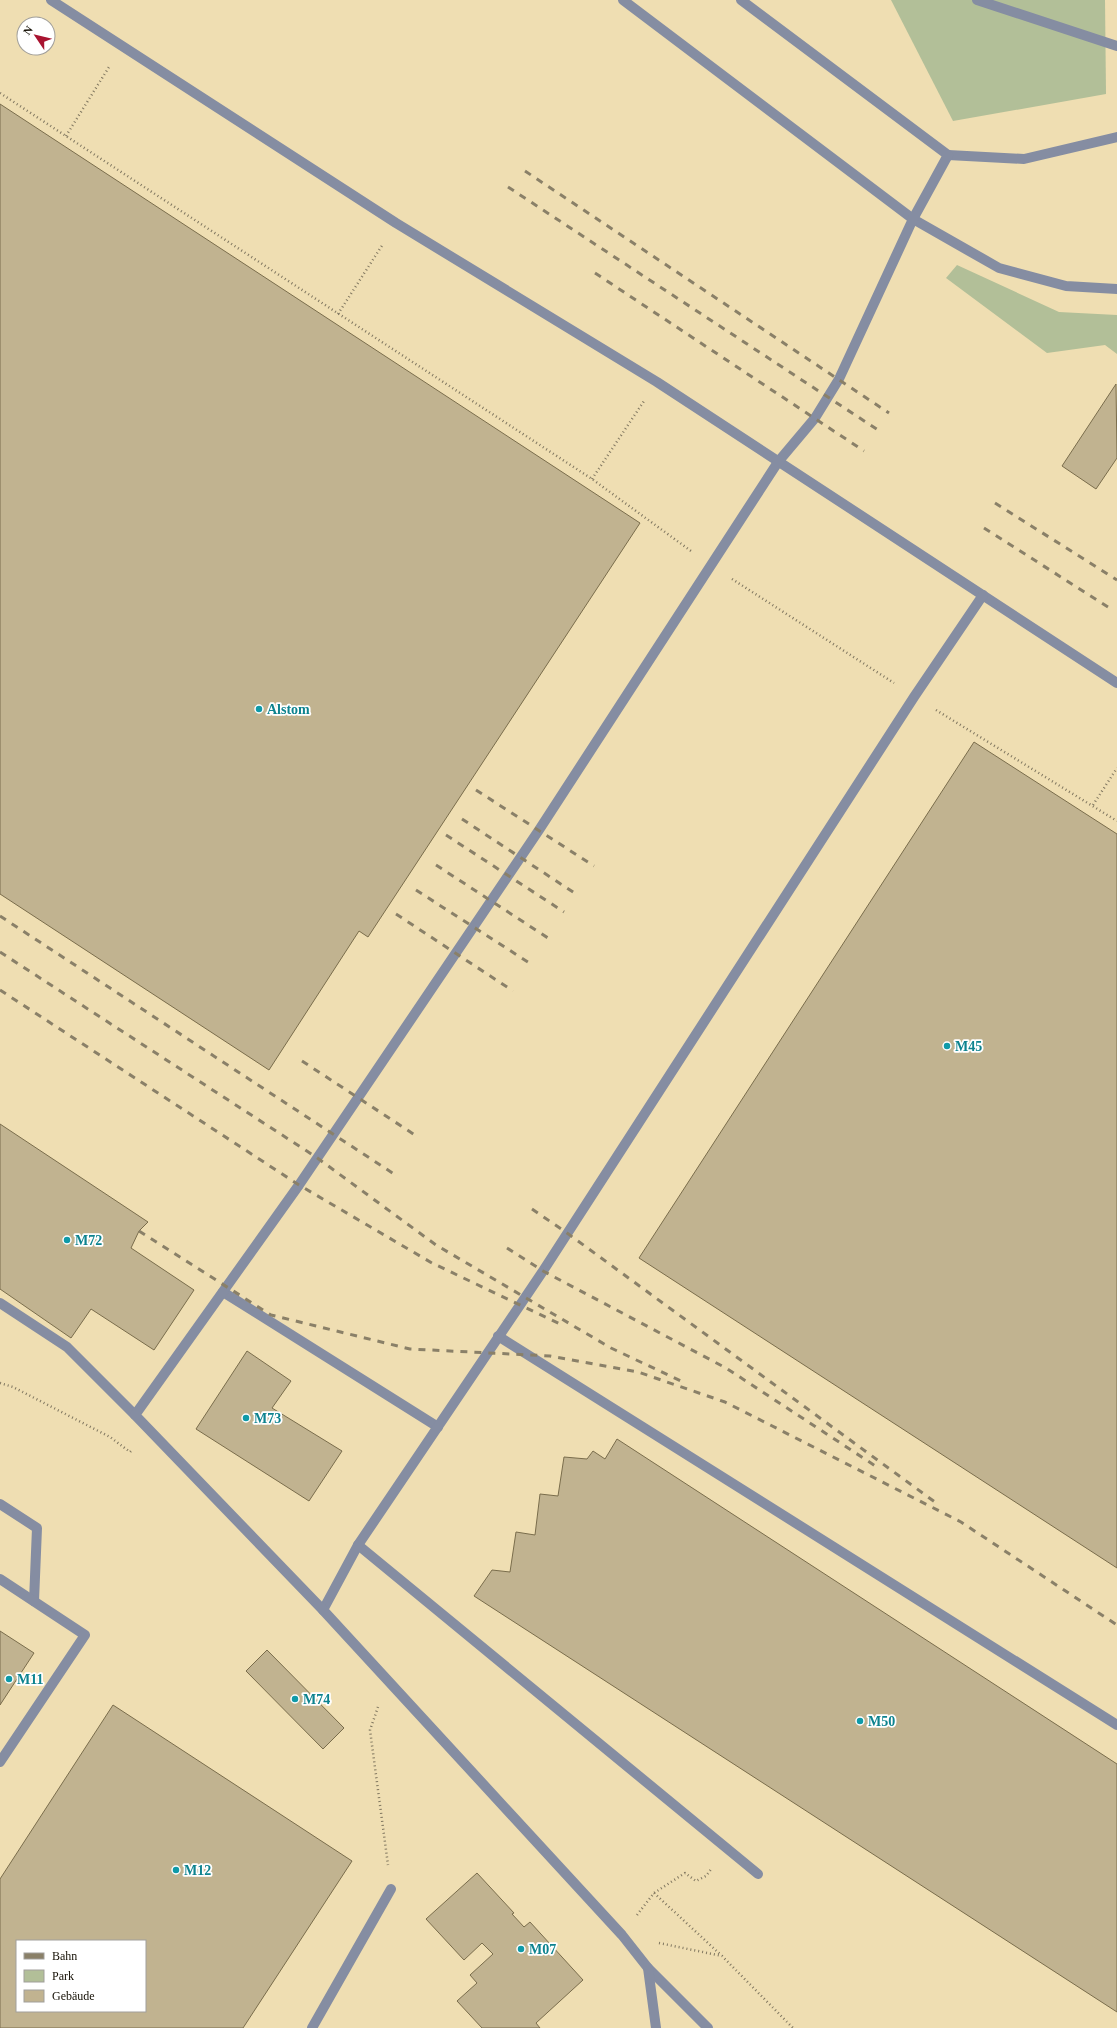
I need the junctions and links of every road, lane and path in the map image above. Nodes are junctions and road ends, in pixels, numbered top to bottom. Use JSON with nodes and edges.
{"nodes":[{"id":1,"x":51,"y":0,"type":"edge"},
{"id":2,"x":623,"y":0,"type":"edge"},
{"id":3,"x":742,"y":0,"type":"edge"},
{"id":4,"x":978,"y":0,"type":"edge"},
{"id":5,"x":122,"y":46,"type":"junction"},
{"id":6,"x":1117,"y":46,"type":"edge"},
{"id":7,"x":0,"y":93,"type":"edge"},
{"id":8,"x":66,"y":136,"type":"junction"},
{"id":9,"x":1117,"y":137,"type":"edge"},
{"id":10,"x":948,"y":155,"type":"junction"},
{"id":11,"x":914,"y":219,"type":"junction"},
{"id":12,"x":396,"y":223,"type":"junction"},
{"id":13,"x":1117,"y":289,"type":"edge"},
{"id":14,"x":338,"y":314,"type":"junction"},
{"id":15,"x":656,"y":382,"type":"junction"},
{"id":16,"x":778,"y":462,"type":"junction"},
{"id":17,"x":592,"y":479,"type":"junction"},
{"id":18,"x":710,"y":564,"type":"junction"},
{"id":19,"x":983,"y":595,"type":"junction"},
{"id":20,"x":1117,"y":683,"type":"edge"},
{"id":21,"x":914,"y":697,"type":"junction"},
{"id":22,"x":1117,"y":768,"type":"edge"},
{"id":23,"x":1093,"y":805,"type":"junction"},
{"id":24,"x":1117,"y":821,"type":"edge"},
{"id":25,"x":223,"y":1292,"type":"junction"},
{"id":26,"x":0,"y":1303,"type":"edge"},
{"id":27,"x":498,"y":1336,"type":"junction"},
{"id":28,"x":0,"y":1383,"type":"edge"},
{"id":29,"x":135,"y":1415,"type":"junction"},
{"id":30,"x":438,"y":1427,"type":"junction"},
{"id":31,"x":152,"y":1433,"type":"junction"},
{"id":32,"x":0,"y":1504,"type":"edge"},
{"id":33,"x":358,"y":1545,"type":"junction"},
{"id":34,"x":0,"y":1579,"type":"edge"},
{"id":35,"x":34,"y":1601,"type":"junction"},
{"id":36,"x":323,"y":1610,"type":"junction"},
{"id":37,"x":387,"y":1680,"type":"junction"},
{"id":38,"x":1117,"y":1725,"type":"edge"},
{"id":39,"x":0,"y":1762,"type":"edge"},
{"id":40,"x":724,"y":1847,"type":"junction"},
{"id":41,"x":758,"y":1874,"type":"dead end"},
{"id":42,"x":391,"y":1889,"type":"joint"},
{"id":43,"x":654,"y":1892,"type":"junction"},
{"id":44,"x":622,"y":1935,"type":"junction"},
{"id":45,"x":722,"y":1956,"type":"junction"},
{"id":46,"x":648,"y":1968,"type":"junction"},
{"id":47,"x":312,"y":2028,"type":"edge"},
{"id":48,"x":656,"y":2028,"type":"edge"},
{"id":49,"x":708,"y":2028,"type":"edge"},
{"id":50,"x":793,"y":2028,"type":"edge"}],
"edges":[{"from":1,"to":5,"type":"lane"},
{"from":2,"to":11,"type":"lane"},
{"from":3,"to":10,"type":"lane"},
{"from":4,"to":6,"type":"lane"},
{"from":5,"to":8,"type":"path"},
{"from":5,"to":12,"type":"lane"},
{"from":7,"to":8,"type":"path"},
{"from":8,"to":14,"type":"path"},
{"from":9,"to":10,"type":"lane"},
{"from":10,"to":11,"type":"lane"},
{"from":11,"to":13,"type":"lane"},
{"from":11,"to":16,"type":"lane"},
{"from":12,"to":14,"type":"path"},
{"from":12,"to":15,"type":"lane"},
{"from":14,"to":17,"type":"path"},
{"from":15,"to":16,"type":"lane"},
{"from":15,"to":17,"type":"path"},
{"from":16,"to":18,"type":"lane"},
{"from":16,"to":19,"type":"lane"},
{"from":17,"to":18,"type":"path"},
{"from":18,"to":21,"type":"path"},
{"from":18,"to":25,"type":"lane"},
{"from":19,"to":20,"type":"lane"},
{"from":19,"to":21,"type":"lane"},
{"from":21,"to":23,"type":"path"},
{"from":21,"to":27,"type":"lane"},
{"from":22,"to":23,"type":"path"},
{"from":23,"to":24,"type":"path"},
{"from":25,"to":29,"type":"lane"},
{"from":25,"to":30,"type":"lane"},
{"from":26,"to":29,"type":"lane"},
{"from":27,"to":30,"type":"lane"},
{"from":27,"to":38,"type":"lane"},
{"from":28,"to":31,"type":"path"},
{"from":29,"to":31,"type":"lane"},
{"from":30,"to":33,"type":"lane"},
{"from":31,"to":36,"type":"lane"},
{"from":32,"to":35,"type":"lane"},
{"from":33,"to":36,"type":"lane"},
{"from":33,"to":40,"type":"lane"},
{"from":34,"to":35,"type":"lane"},
{"from":35,"to":39,"type":"lane"},
{"from":36,"to":37,"type":"lane"},
{"from":37,"to":42,"type":"path"},
{"from":37,"to":44,"type":"lane"},
{"from":40,"to":41,"type":"lane"},
{"from":40,"to":43,"type":"path"},
{"from":42,"to":47,"type":"lane"},
{"from":43,"to":44,"type":"path"},
{"from":43,"to":45,"type":"path"},
{"from":44,"to":45,"type":"path"},
{"from":44,"to":46,"type":"lane"},
{"from":45,"to":50,"type":"path"},
{"from":46,"to":48,"type":"lane"},
{"from":46,"to":49,"type":"lane"}]}
